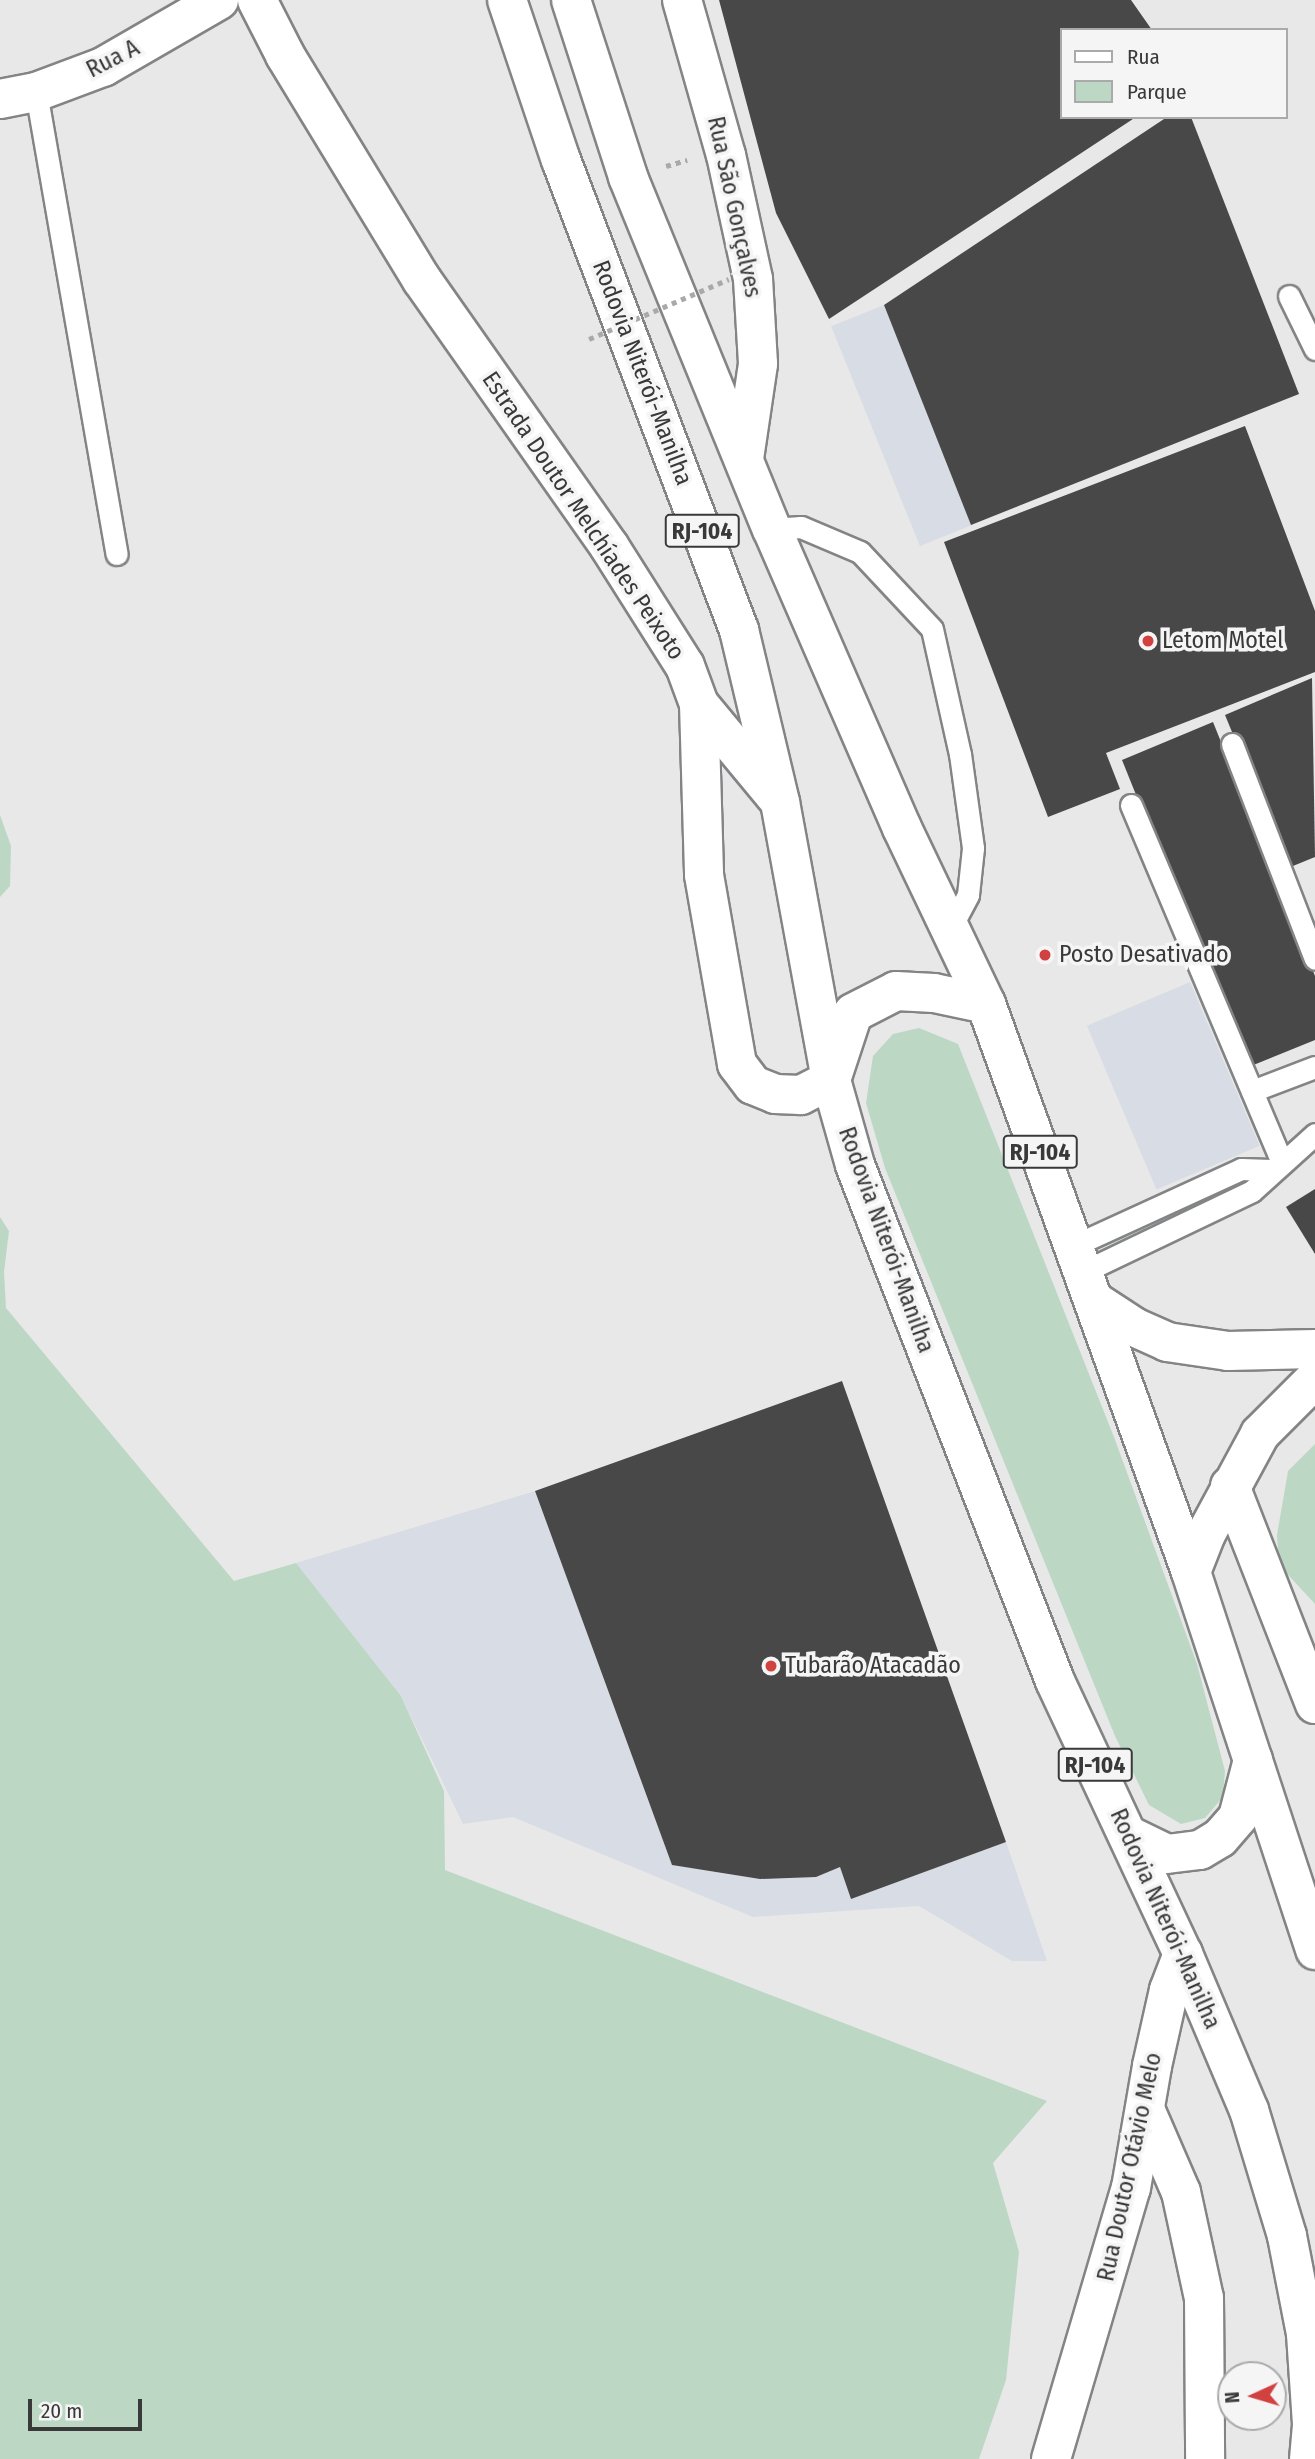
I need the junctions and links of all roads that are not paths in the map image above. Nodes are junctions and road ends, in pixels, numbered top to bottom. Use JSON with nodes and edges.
{"nodes":[{"id":1,"x":219,"y":0,"type":"edge"},
{"id":2,"x":257,"y":0,"type":"edge"},
{"id":3,"x":507,"y":0,"type":"edge"},
{"id":4,"x":570,"y":0,"type":"edge"},
{"id":5,"x":682,"y":0,"type":"edge"},
{"id":6,"x":18,"y":96,"type":"edge"},
{"id":7,"x":1289,"y":296,"type":"dead end"},
{"id":8,"x":1315,"y":349,"type":"edge"},
{"id":9,"x":744,"y":458,"type":"junction"},
{"id":10,"x":772,"y":528,"type":"junction"},
{"id":11,"x":117,"y":554,"type":"dead end"},
{"id":12,"x":699,"y":704,"type":"junction"},
{"id":13,"x":1232,"y":744,"type":"dead end"},
{"id":14,"x":780,"y":803,"type":"junction"},
{"id":15,"x":1131,"y":805,"type":"dead end"},
{"id":16,"x":950,"y":929,"type":"junction"},
{"id":17,"x":1315,"y":959,"type":"edge"},
{"id":18,"x":986,"y":1004,"type":"junction"},
{"id":19,"x":1315,"y":1067,"type":"edge"},
{"id":20,"x":831,"y":1080,"type":"junction"},
{"id":21,"x":1252,"y":1091,"type":"junction"},
{"id":22,"x":1315,"y":1134,"type":"edge"},
{"id":23,"x":1277,"y":1167,"type":"junction"},
{"id":24,"x":1083,"y":1272,"type":"junction"},
{"id":25,"x":1315,"y":1349,"type":"edge"},
{"id":26,"x":1315,"y":1378,"type":"edge"},
{"id":27,"x":1230,"y":1486,"type":"junction"},
{"id":28,"x":1191,"y":1572,"type":"junction"},
{"id":29,"x":1315,"y":1704,"type":"edge"},
{"id":30,"x":1254,"y":1760,"type":"junction"},
{"id":31,"x":1128,"y":1835,"type":"junction"},
{"id":32,"x":1315,"y":1950,"type":"edge"},
{"id":33,"x":1183,"y":1954,"type":"junction"},
{"id":34,"x":1145,"y":2109,"type":"junction"},
{"id":35,"x":1051,"y":2459,"type":"edge"},
{"id":36,"x":1205,"y":2459,"type":"edge"},
{"id":37,"x":1309,"y":2459,"type":"edge"}],
"edges":[{"from":1,"to":6,"type":"main road","name":"Rua A"},
{"from":2,"to":12,"type":"main road","name":"Estrada Doutor Melchíades Peixoto"},
{"from":3,"to":14,"type":"main road","name":"Rodovia Niterói-Manilha","number":"RJ-104"},
{"from":4,"to":9,"type":"main road","number":"RJ-104"},
{"from":5,"to":9,"type":"main road","name":"Rua São Gonçalves"},
{"from":6,"to":11,"type":"lane"},
{"from":7,"to":8,"type":"lane"},
{"from":9,"to":10,"type":"main road","number":"RJ-104"},
{"from":10,"to":16,"type":"main road","number":"RJ-104"},
{"from":10,"to":16,"type":"lane"},
{"from":12,"to":14,"type":"main road"},
{"from":12,"to":20,"type":"main road","name":"Estrada Doutor Melchíades Peixoto"},
{"from":13,"to":17,"type":"lane"},
{"from":14,"to":20,"type":"main road","name":"Rodovia Niterói-Manilha","number":"RJ-104"},
{"from":15,"to":21,"type":"lane"},
{"from":16,"to":18,"type":"main road","number":"RJ-104"},
{"from":18,"to":20,"type":"main road"},
{"from":18,"to":24,"type":"main road","number":"RJ-104"},
{"from":19,"to":21,"type":"lane"},
{"from":20,"to":31,"type":"main road","name":"Rodovia Niterói-Manilha","number":"RJ-104"},
{"from":21,"to":23,"type":"lane"},
{"from":22,"to":23,"type":"lane"},
{"from":23,"to":24,"type":"lane"},
{"from":24,"to":25,"type":"main road"},
{"from":24,"to":28,"type":"main road","number":"RJ-104"},
{"from":26,"to":27,"type":"main road"},
{"from":27,"to":28,"type":"main road"},
{"from":27,"to":29,"type":"main road"},
{"from":28,"to":30,"type":"main road","number":"RJ-104"},
{"from":30,"to":31,"type":"main road"},
{"from":30,"to":32,"type":"main road","number":"RJ-104"},
{"from":31,"to":33,"type":"main road","name":"Rodovia Niterói-Manilha","number":"RJ-104"},
{"from":33,"to":34,"type":"main road","name":"Rua Doutor Otávio Melo"},
{"from":33,"to":37,"type":"main road","name":"Rodovia Niterói-Manilha","number":"RJ-104"},
{"from":34,"to":35,"type":"main road","name":"Rua Doutor Otávio Melo"},
{"from":34,"to":36,"type":"main road"}]}
